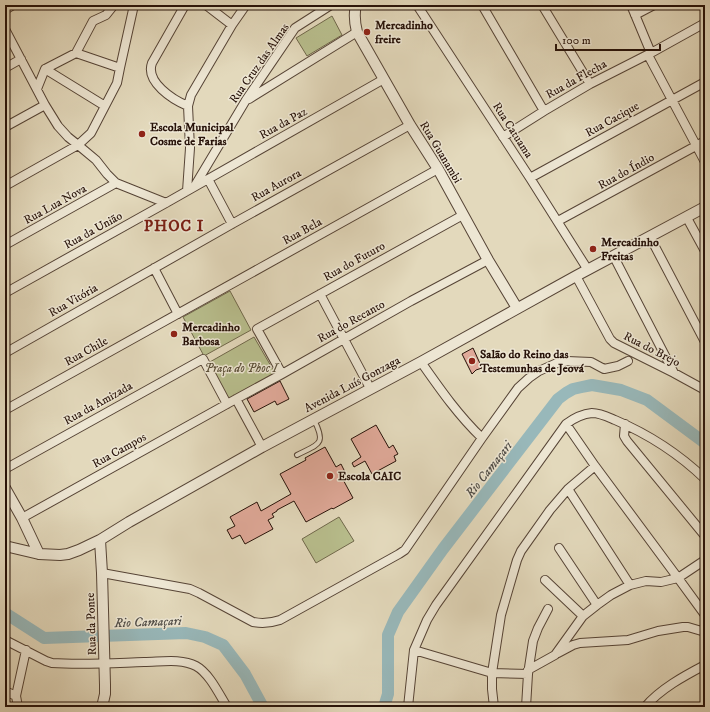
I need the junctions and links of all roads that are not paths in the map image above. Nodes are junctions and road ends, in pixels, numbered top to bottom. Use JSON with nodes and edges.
{"nodes":[{"id":1,"x":13,"y":5,"type":"edge"},
{"id":2,"x":114,"y":5,"type":"edge"},
{"id":3,"x":134,"y":5,"type":"edge"},
{"id":4,"x":185,"y":5,"type":"edge"},
{"id":5,"x":206,"y":5,"type":"edge"},
{"id":6,"x":246,"y":5,"type":"edge"},
{"id":7,"x":331,"y":5,"type":"edge"},
{"id":8,"x":356,"y":5,"type":"edge"},
{"id":9,"x":417,"y":5,"type":"edge"},
{"id":10,"x":482,"y":5,"type":"edge"},
{"id":11,"x":542,"y":5,"type":"edge"},
{"id":12,"x":631,"y":5,"type":"edge"},
{"id":13,"x":654,"y":5,"type":"edge"},
{"id":14,"x":5,"y":10,"type":"edge"},
{"id":15,"x":635,"y":15,"type":"junction"},
{"id":16,"x":705,"y":23,"type":"edge"},
{"id":17,"x":232,"y":25,"type":"junction"},
{"id":18,"x":5,"y":29,"type":"edge"},
{"id":19,"x":357,"y":32,"type":"junction"},
{"id":20,"x":76,"y":52,"type":"junction"},
{"id":21,"x":649,"y":54,"type":"junction"},
{"id":22,"x":21,"y":59,"type":"junction"},
{"id":23,"x":5,"y":68,"type":"edge"},
{"id":24,"x":120,"y":68,"type":"junction"},
{"id":25,"x":45,"y":69,"type":"junction"},
{"id":26,"x":384,"y":79,"type":"junction"},
{"id":27,"x":705,"y":82,"type":"edge"},
{"id":28,"x":590,"y":84,"type":"junction"},
{"id":29,"x":37,"y":89,"type":"junction"},
{"id":30,"x":246,"y":100,"type":"junction"},
{"id":31,"x":672,"y":100,"type":"junction"},
{"id":32,"x":45,"y":105,"type":"junction"},
{"id":33,"x":105,"y":106,"type":"junction"},
{"id":34,"x":188,"y":106,"type":"junction"},
{"id":35,"x":544,"y":111,"type":"junction"},
{"id":36,"x":410,"y":125,"type":"junction"},
{"id":37,"x":5,"y":127,"type":"edge"},
{"id":38,"x":504,"y":137,"type":"junction"},
{"id":39,"x":705,"y":141,"type":"edge"},
{"id":40,"x":78,"y":145,"type":"junction"},
{"id":41,"x":696,"y":146,"type":"junction"},
{"id":42,"x":705,"y":162,"type":"edge"},
{"id":43,"x":438,"y":169,"type":"junction"},
{"id":44,"x":530,"y":178,"type":"junction"},
{"id":45,"x":208,"y":179,"type":"junction"},
{"id":46,"x":116,"y":183,"type":"junction"},
{"id":47,"x":5,"y":186,"type":"edge"},
{"id":48,"x":190,"y":189,"type":"junction"},
{"id":49,"x":166,"y":203,"type":"junction"},
{"id":50,"x":705,"y":208,"type":"edge"},
{"id":51,"x":463,"y":215,"type":"junction"},
{"id":52,"x":687,"y":218,"type":"junction"},
{"id":53,"x":558,"y":221,"type":"junction"},
{"id":54,"x":232,"y":224,"type":"junction"},
{"id":55,"x":650,"y":237,"type":"junction"},
{"id":56,"x":5,"y":245,"type":"edge"},
{"id":57,"x":705,"y":251,"type":"edge"},
{"id":58,"x":614,"y":257,"type":"junction"},
{"id":59,"x":488,"y":260,"type":"junction"},
{"id":60,"x":154,"y":268,"type":"junction"},
{"id":61,"x":588,"y":270,"type":"junction"},
{"id":62,"x":576,"y":276,"type":"junction"},
{"id":63,"x":5,"y":293,"type":"edge"},
{"id":64,"x":320,"y":294,"type":"junction"},
{"id":65,"x":517,"y":308,"type":"junction"},
{"id":66,"x":178,"y":314,"type":"junction"},
{"id":67,"x":344,"y":339,"type":"junction"},
{"id":68,"x":705,"y":342,"type":"edge"},
{"id":69,"x":5,"y":353,"type":"edge"},
{"id":70,"x":628,"y":361,"type":"dead end"},
{"id":71,"x":421,"y":362,"type":"junction"},
{"id":72,"x":674,"y":373,"type":"junction"},
{"id":73,"x":282,"y":374,"type":"junction"},
{"id":74,"x":370,"y":388,"type":"junction"},
{"id":75,"x":705,"y":390,"type":"edge"},
{"id":76,"x":236,"y":399,"type":"junction"},
{"id":77,"x":227,"y":404,"type":"junction"},
{"id":78,"x":5,"y":410,"type":"edge"},
{"id":79,"x":314,"y":419,"type":"junction"},
{"id":80,"x":566,"y":424,"type":"junction"},
{"id":81,"x":625,"y":424,"type":"junction"},
{"id":82,"x":482,"y":438,"type":"junction"},
{"id":83,"x":262,"y":447,"type":"junction"},
{"id":84,"x":297,"y":455,"type":"dead end"},
{"id":85,"x":595,"y":466,"type":"junction"},
{"id":86,"x":5,"y":469,"type":"edge"},
{"id":87,"x":705,"y":479,"type":"edge"},
{"id":88,"x":5,"y":488,"type":"edge"},
{"id":89,"x":568,"y":489,"type":"junction"},
{"id":90,"x":22,"y":518,"type":"junction"},
{"id":91,"x":705,"y":536,"type":"edge"},
{"id":92,"x":100,"y":540,"type":"junction"},
{"id":93,"x":5,"y":546,"type":"edge"},
{"id":94,"x":559,"y":548,"type":"dead end"},
{"id":95,"x":39,"y":554,"type":"junction"},
{"id":96,"x":705,"y":560,"type":"edge"},
{"id":97,"x":102,"y":573,"type":"junction"},
{"id":98,"x":678,"y":578,"type":"junction"},
{"id":99,"x":546,"y":580,"type":"dead end"},
{"id":100,"x":630,"y":586,"type":"junction"},
{"id":101,"x":597,"y":605,"type":"junction"},
{"id":102,"x":548,"y":609,"type":"dead end"},
{"id":103,"x":705,"y":615,"type":"edge"},
{"id":104,"x":583,"y":616,"type":"junction"},
{"id":105,"x":705,"y":632,"type":"edge"},
{"id":106,"x":5,"y":640,"type":"edge"},
{"id":107,"x":26,"y":650,"type":"junction"},
{"id":108,"x":414,"y":650,"type":"junction"},
{"id":109,"x":555,"y":655,"type":"junction"},
{"id":110,"x":105,"y":663,"type":"junction"},
{"id":111,"x":705,"y":665,"type":"edge"},
{"id":112,"x":528,"y":672,"type":"junction"},
{"id":113,"x":492,"y":673,"type":"junction"},
{"id":114,"x":5,"y":691,"type":"edge"},
{"id":115,"x":16,"y":696,"type":"junction"},
{"id":116,"x":18,"y":707,"type":"edge"},
{"id":117,"x":102,"y":707,"type":"edge"},
{"id":118,"x":227,"y":707,"type":"edge"},
{"id":119,"x":408,"y":707,"type":"edge"},
{"id":120,"x":494,"y":707,"type":"edge"},
{"id":121,"x":526,"y":707,"type":"edge"},
{"id":122,"x":645,"y":707,"type":"edge"}],
"edges":[{"from":1,"to":14,"type":"street"},
{"from":2,"to":20,"type":"street"},
{"from":3,"to":24,"type":"street"},
{"from":4,"to":34,"type":"street"},
{"from":5,"to":17,"type":"street"},
{"from":6,"to":17,"type":"street"},
{"from":7,"to":30,"type":"street","name":"Rua Cruz das Almas"},
{"from":8,"to":19,"type":"street","name":"Rua Guanambi"},
{"from":9,"to":38,"type":"street","name":"Rua Catuama"},
{"from":10,"to":35,"type":"street"},
{"from":11,"to":28,"type":"street"},
{"from":12,"to":15,"type":"street"},
{"from":13,"to":15,"type":"street"},
{"from":15,"to":21,"type":"street"},
{"from":16,"to":21,"type":"street","name":"Rua da Flecha"},
{"from":17,"to":34,"type":"street"},
{"from":18,"to":22,"type":"street"},
{"from":19,"to":26,"type":"street","name":"Rua Guanambi"},
{"from":19,"to":30,"type":"street"},
{"from":20,"to":24,"type":"street"},
{"from":20,"to":25,"type":"street"},
{"from":21,"to":28,"type":"street","name":"Rua da Flecha"},
{"from":21,"to":31,"type":"street"},
{"from":22,"to":23,"type":"street"},
{"from":22,"to":29,"type":"street"},
{"from":24,"to":33,"type":"street"},
{"from":25,"to":29,"type":"street"},
{"from":25,"to":33,"type":"street"},
{"from":26,"to":36,"type":"street","name":"Rua Guanambi"},
{"from":26,"to":45,"type":"street","name":"Rua da Paz"},
{"from":27,"to":31,"type":"street","name":"Rua Cacique"},
{"from":28,"to":35,"type":"street","name":"Rua da Flecha"},
{"from":29,"to":32,"type":"street"},
{"from":30,"to":48,"type":"street","name":"Rua Cruz das Almas"},
{"from":31,"to":41,"type":"street"},
{"from":31,"to":44,"type":"street","name":"Rua Cacique"},
{"from":32,"to":37,"type":"street"},
{"from":32,"to":40,"type":"street"},
{"from":33,"to":40,"type":"street"},
{"from":34,"to":48,"type":"street"},
{"from":35,"to":38,"type":"street","name":"Rua da Flecha"},
{"from":36,"to":43,"type":"street","name":"Rua Guanambi"},
{"from":36,"to":54,"type":"street","name":"Rua Aurora"},
{"from":38,"to":44,"type":"street","name":"Rua Catuama"},
{"from":39,"to":41,"type":"street","name":"Rua do Índio"},
{"from":40,"to":46,"type":"street"},
{"from":40,"to":47,"type":"street"},
{"from":41,"to":42,"type":"street"},
{"from":41,"to":53,"type":"street","name":"Rua do Índio"},
{"from":43,"to":51,"type":"street","name":"Rua Guanambi"},
{"from":43,"to":66,"type":"street","name":"Rua Bela"},
{"from":44,"to":53,"type":"street","name":"Rua Catuama"},
{"from":45,"to":48,"type":"street","name":"Rua da Paz"},
{"from":45,"to":54,"type":"street"},
{"from":46,"to":49,"type":"street"},
{"from":46,"to":56,"type":"street","name":"Rua Lua Nova"},
{"from":48,"to":49,"type":"street","name":"Rua da União"},
{"from":49,"to":63,"type":"street","name":"Rua da União"},
{"from":50,"to":52,"type":"street","name":"Avenida Luís Gonzaga"},
{"from":51,"to":59,"type":"street","name":"Rua Guanambi"},
{"from":51,"to":64,"type":"street","name":"Rua do Futuro"},
{"from":52,"to":55,"type":"street","name":"Avenida Luís Gonzaga"},
{"from":52,"to":57,"type":"street"},
{"from":53,"to":61,"type":"street","name":"Rua Catuama"},
{"from":54,"to":60,"type":"street","name":"Rua Aurora"},
{"from":55,"to":58,"type":"street","name":"Avenida Luís Gonzaga"},
{"from":55,"to":68,"type":"street"},
{"from":58,"to":61,"type":"street","name":"Avenida Luís Gonzaga"},
{"from":58,"to":72,"type":"street"},
{"from":59,"to":65,"type":"street","name":"Rua Guanambi"},
{"from":59,"to":67,"type":"street","name":"Rua do Recanto"},
{"from":60,"to":66,"type":"street"},
{"from":60,"to":69,"type":"street","name":"Rua Vitória"},
{"from":61,"to":62,"type":"street","name":"Avenida Luís Gonzaga"},
{"from":62,"to":65,"type":"street","name":"Avenida Luís Gonzaga"},
{"from":62,"to":72,"type":"street","name":"Rua do Brejo"},
{"from":64,"to":67,"type":"street"},
{"from":64,"to":73,"type":"street","name":"Rua do Futuro"},
{"from":65,"to":71,"type":"street","name":"Avenida Luís Gonzaga"},
{"from":66,"to":78,"type":"street","name":"Rua Chile"},
{"from":67,"to":73,"type":"street","name":"Rua do Recanto"},
{"from":67,"to":74,"type":"street"},
{"from":70,"to":82,"type":"street"},
{"from":71,"to":74,"type":"street","name":"Avenida Luís Gonzaga"},
{"from":71,"to":82,"type":"street"},
{"from":72,"to":75,"type":"street","name":"Rua do Brejo"},
{"from":73,"to":76,"type":"street","name":"Rua do Recanto"},
{"from":74,"to":79,"type":"street","name":"Avenida Luís Gonzaga"},
{"from":76,"to":77,"type":"street","name":"Rua do Recanto"},
{"from":76,"to":83,"type":"street"},
{"from":77,"to":86,"type":"street","name":"Rua da Amizada"},
{"from":77,"to":90,"type":"street","name":"Rua Campos"},
{"from":79,"to":83,"type":"street","name":"Avenida Luís Gonzaga"},
{"from":79,"to":84,"type":"lane"},
{"from":80,"to":81,"type":"street"},
{"from":80,"to":85,"type":"street"},
{"from":80,"to":108,"type":"street"},
{"from":81,"to":87,"type":"street"},
{"from":81,"to":91,"type":"street"},
{"from":82,"to":97,"type":"street"},
{"from":83,"to":92,"type":"street","name":"Avenida Luís Gonzaga"},
{"from":85,"to":89,"type":"street"},
{"from":85,"to":98,"type":"street"},
{"from":88,"to":90,"type":"street"},
{"from":89,"to":100,"type":"street"},
{"from":89,"to":113,"type":"street"},
{"from":90,"to":95,"type":"street"},
{"from":92,"to":95,"type":"street","name":"Avenida Luís Gonzaga"},
{"from":92,"to":97,"type":"street","name":"Rua da Ponte"},
{"from":93,"to":95,"type":"street","name":"Avenida Luís Gonzaga"},
{"from":94,"to":101,"type":"street"},
{"from":96,"to":98,"type":"street"},
{"from":97,"to":110,"type":"street","name":"Rua da Ponte"},
{"from":98,"to":100,"type":"street"},
{"from":98,"to":103,"type":"street"},
{"from":99,"to":104,"type":"street"},
{"from":100,"to":101,"type":"street"},
{"from":101,"to":104,"type":"street"},
{"from":102,"to":112,"type":"street"},
{"from":104,"to":109,"type":"street"},
{"from":105,"to":109,"type":"street"},
{"from":106,"to":107,"type":"street"},
{"from":107,"to":110,"type":"street"},
{"from":107,"to":115,"type":"street"},
{"from":108,"to":113,"type":"street"},
{"from":108,"to":119,"type":"street"},
{"from":109,"to":112,"type":"street"},
{"from":110,"to":117,"type":"street","name":"Rua da Ponte"},
{"from":110,"to":118,"type":"street"},
{"from":111,"to":122,"type":"street"},
{"from":112,"to":113,"type":"street"},
{"from":112,"to":121,"type":"street"},
{"from":113,"to":120,"type":"street"},
{"from":114,"to":115,"type":"street"},
{"from":115,"to":116,"type":"street"}]}
